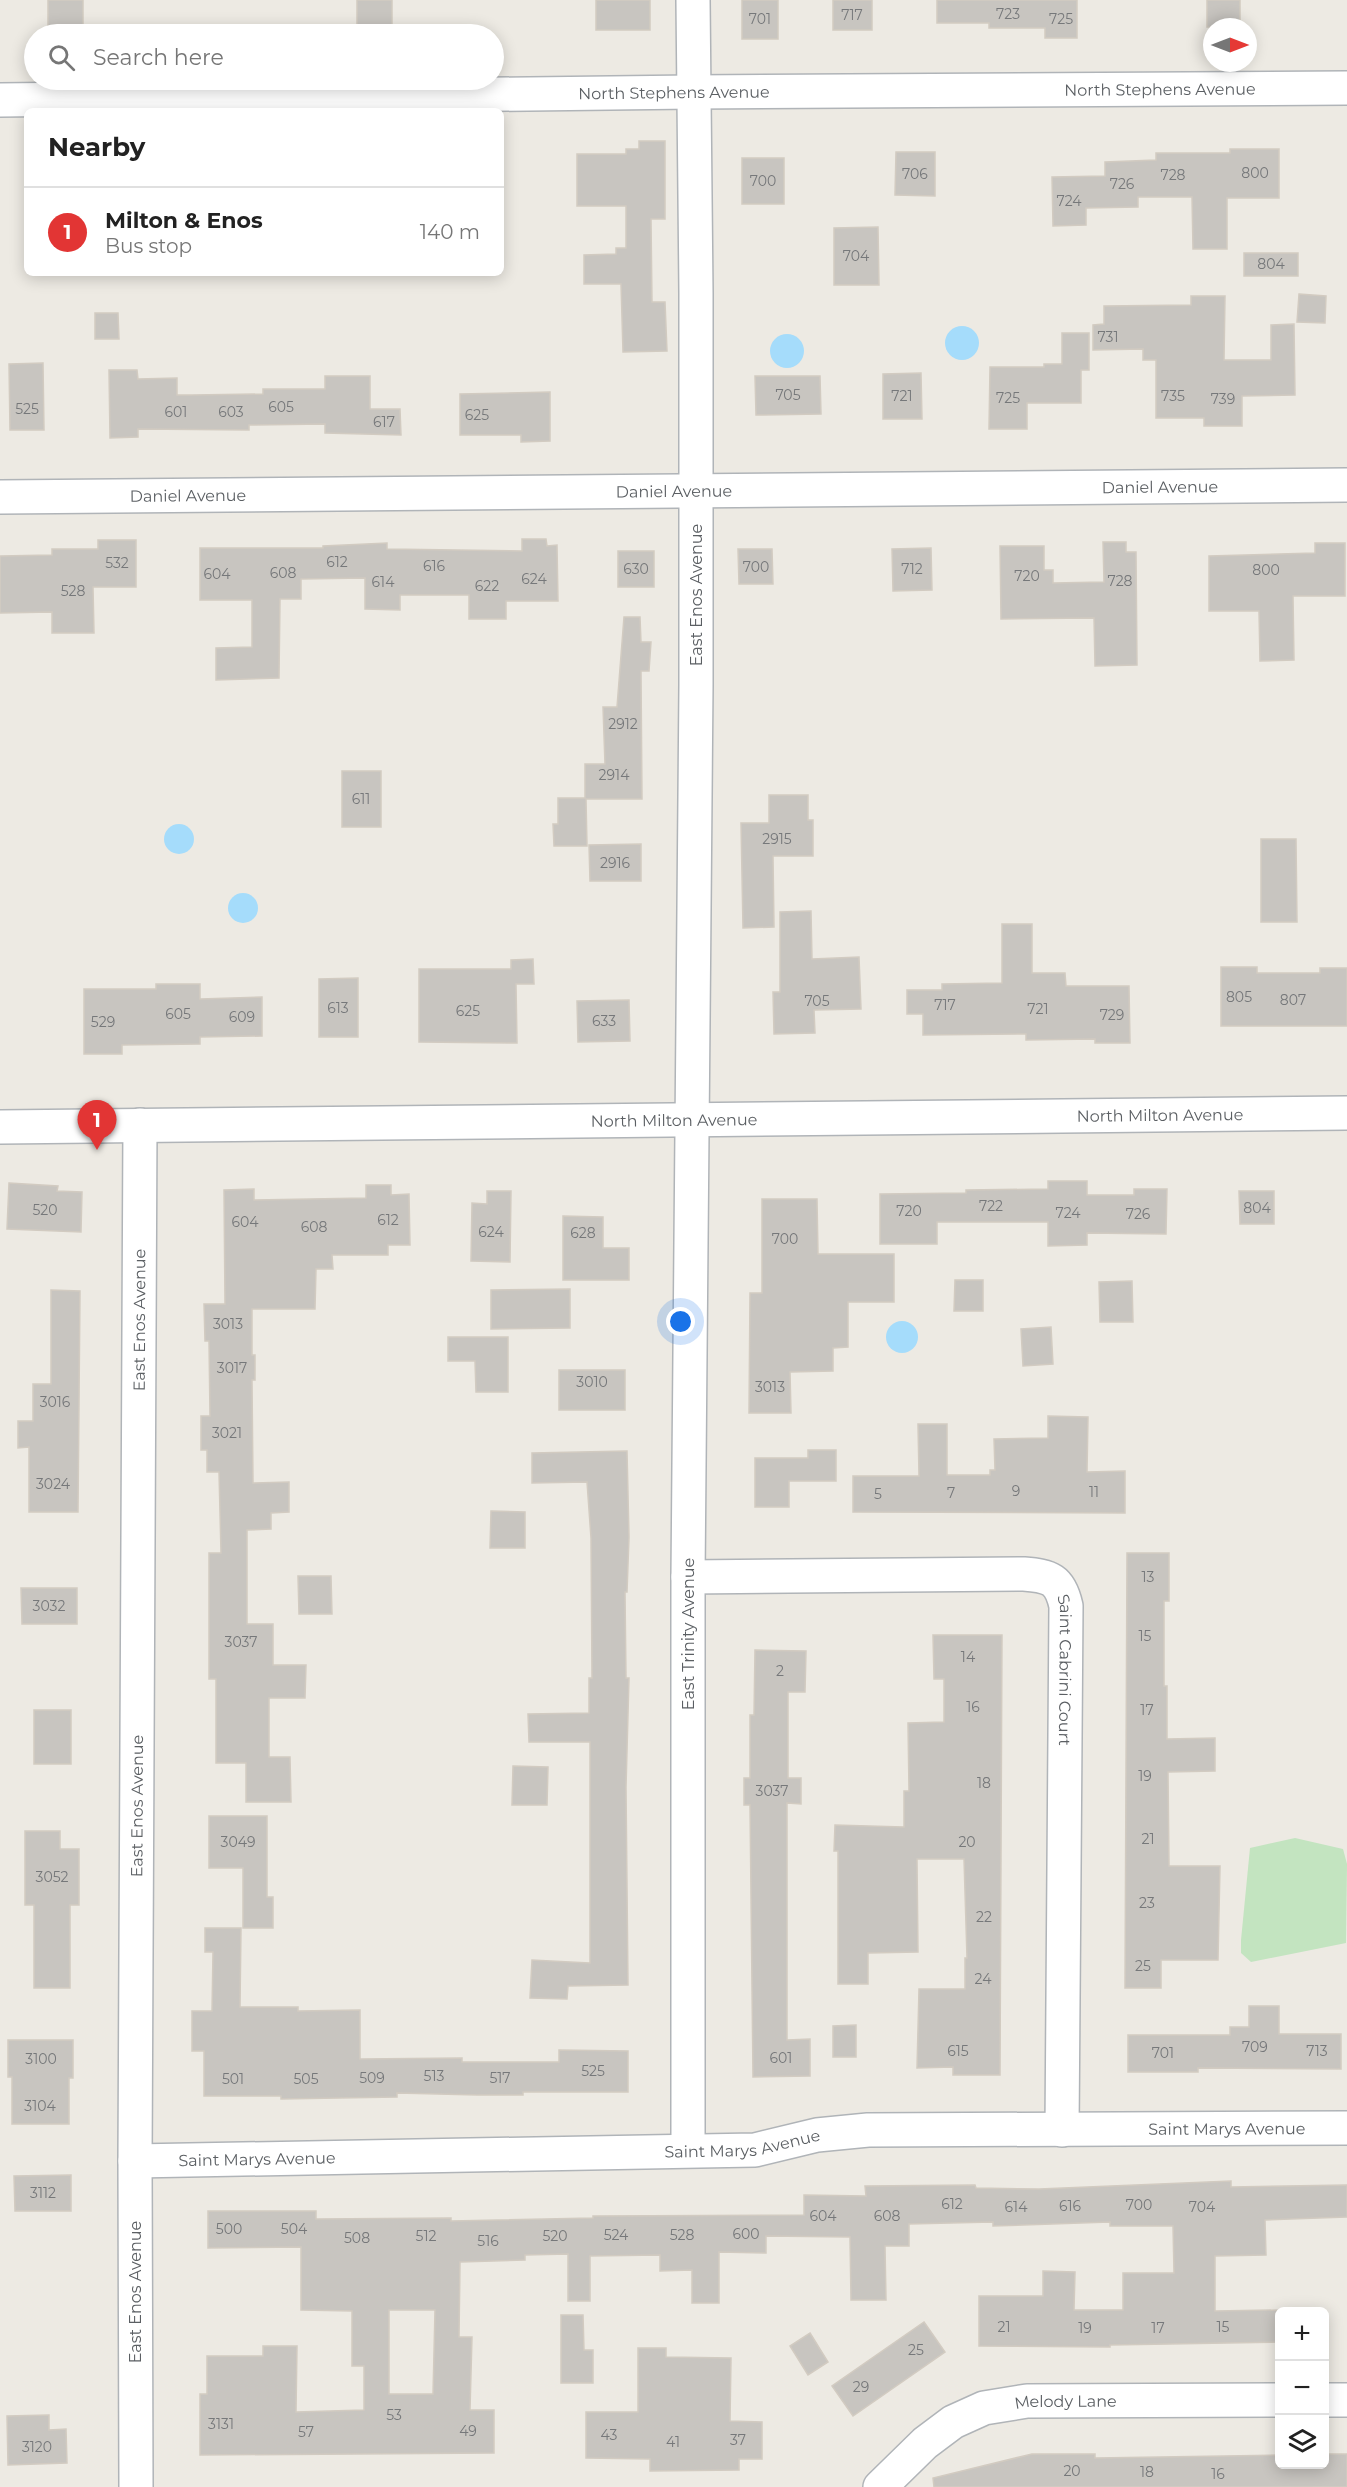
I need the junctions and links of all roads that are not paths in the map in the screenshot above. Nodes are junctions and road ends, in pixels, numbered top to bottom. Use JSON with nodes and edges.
{"nodes":[{"id":1,"x":693,"y":0,"type":"edge"},
{"id":2,"x":1347,"y":88,"type":"edge"},
{"id":3,"x":693,"y":92,"type":"junction"},
{"id":4,"x":0,"y":100,"type":"edge"},
{"id":5,"x":1347,"y":485,"type":"edge"},
{"id":6,"x":695,"y":489,"type":"junction"},
{"id":7,"x":0,"y":497,"type":"edge"},
{"id":8,"x":1347,"y":1113,"type":"edge"},
{"id":9,"x":693,"y":1119,"type":"junction"},
{"id":10,"x":140,"y":1125,"type":"junction"},
{"id":11,"x":0,"y":1127,"type":"edge"},
{"id":12,"x":688,"y":1577,"type":"junction"},
{"id":13,"x":1347,"y":2128,"type":"edge"},
{"id":14,"x":1062,"y":2130,"type":"junction"},
{"id":15,"x":688,"y":2150,"type":"junction"},
{"id":16,"x":135,"y":2161,"type":"junction"},
{"id":17,"x":1275,"y":2400,"type":"edge"},
{"id":18,"x":1329,"y":2400,"type":"edge"},
{"id":19,"x":1347,"y":2400,"type":"edge"},
{"id":20,"x":136,"y":2487,"type":"edge"},
{"id":21,"x":880,"y":2487,"type":"edge"}],
"edges":[{"from":1,"to":3,"type":"street","name":"East Enos Avenue"},
{"from":2,"to":3,"type":"street","name":"North Stephens Avenue"},
{"from":3,"to":4,"type":"street","name":"North Stephens Avenue"},
{"from":3,"to":6,"type":"street","name":"East Enos Avenue"},
{"from":5,"to":6,"type":"street","name":"Daniel Avenue"},
{"from":6,"to":7,"type":"street","name":"Daniel Avenue"},
{"from":6,"to":9,"type":"street","name":"East Enos Avenue"},
{"from":8,"to":9,"type":"street","name":"North Milton Avenue"},
{"from":9,"to":10,"type":"street","name":"North Milton Avenue"},
{"from":9,"to":12,"type":"street","name":"East Trinity Avenue"},
{"from":10,"to":11,"type":"street","name":"North Milton Avenue"},
{"from":10,"to":16,"type":"street","name":"East Enos Avenue"},
{"from":12,"to":14,"type":"street","name":"Saint Cabrini Court"},
{"from":12,"to":15,"type":"street","name":"East Trinity Avenue"},
{"from":13,"to":14,"type":"street","name":"Saint Marys Avenue"},
{"from":14,"to":15,"type":"street","name":"Saint Marys Avenue"},
{"from":15,"to":16,"type":"street","name":"Saint Marys Avenue"},
{"from":16,"to":20,"type":"street","name":"East Enos Avenue"},
{"from":17,"to":21,"type":"street","name":"Melody Lane"},
{"from":18,"to":19,"type":"street"}]}
